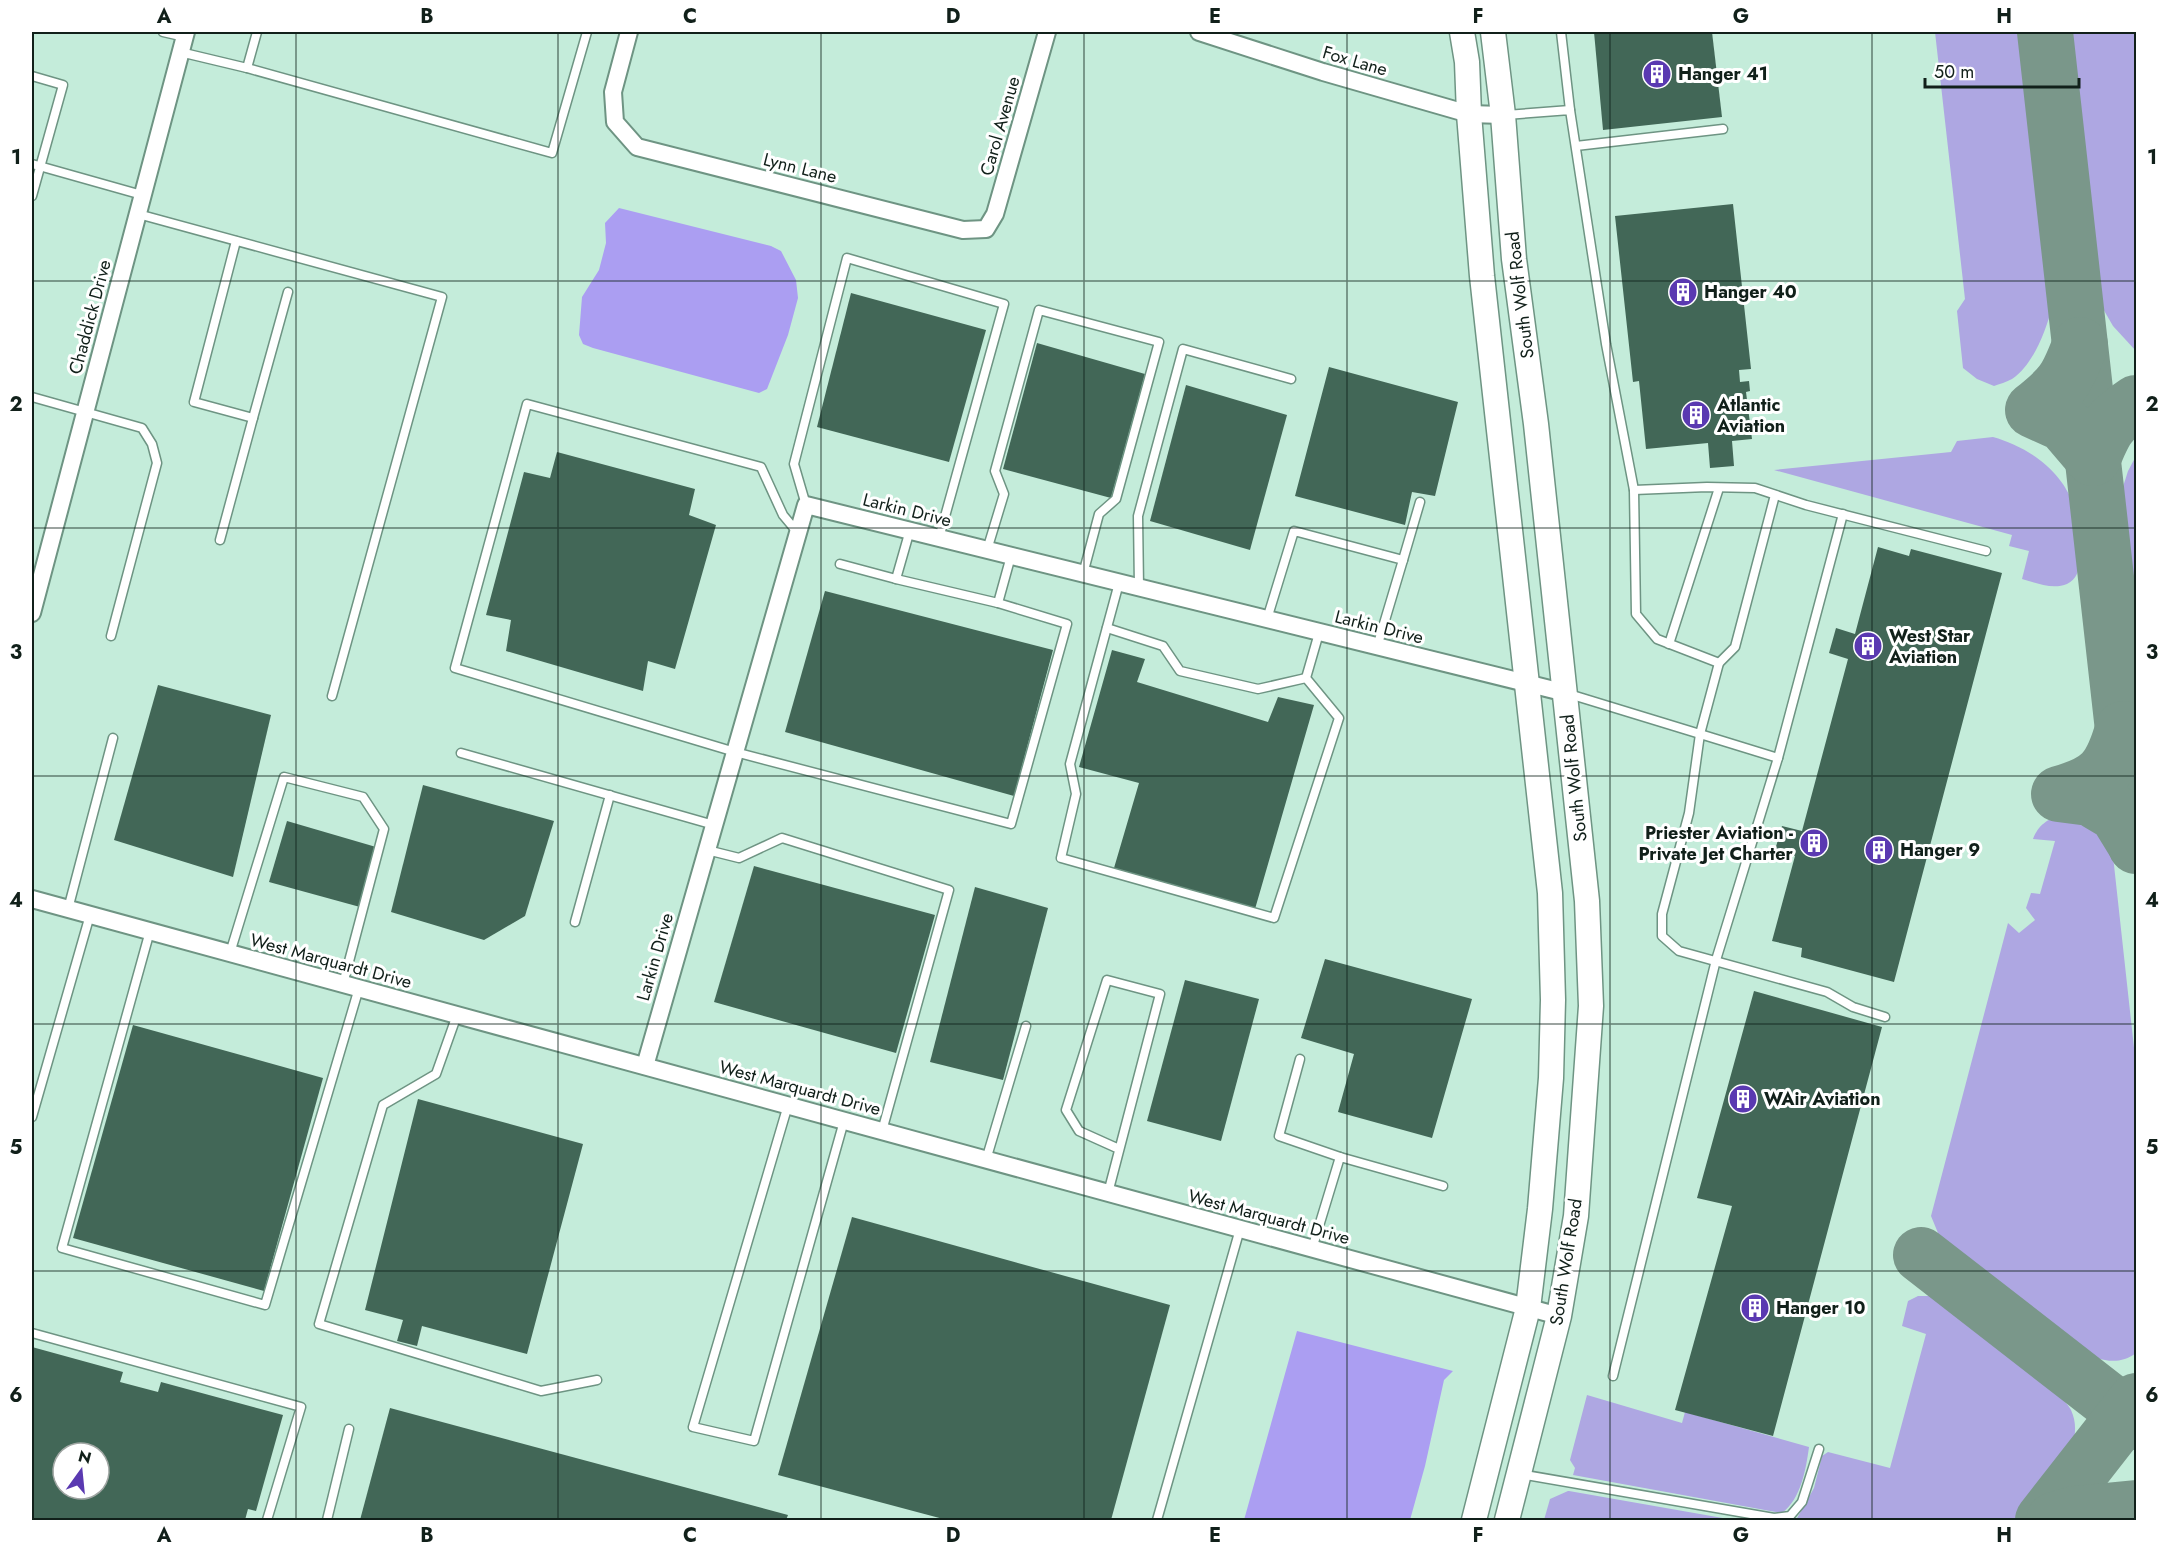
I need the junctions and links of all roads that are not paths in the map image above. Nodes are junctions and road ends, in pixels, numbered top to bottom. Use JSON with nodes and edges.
{"nodes":[{"id":1,"x":163,"y":32,"type":"edge"},
{"id":2,"x":256,"y":32,"type":"edge"},
{"id":3,"x":587,"y":32,"type":"edge"},
{"id":4,"x":629,"y":32,"type":"edge"},
{"id":5,"x":1047,"y":32,"type":"edge"},
{"id":6,"x":1199,"y":32,"type":"edge"},
{"id":7,"x":1462,"y":32,"type":"edge"},
{"id":8,"x":1493,"y":32,"type":"edge"},
{"id":9,"x":1561,"y":32,"type":"edge"},
{"id":10,"x":184,"y":40,"type":"edge"},
{"id":11,"x":247,"y":68,"type":"junction"},
{"id":12,"x":32,"y":76,"type":"edge"},
{"id":13,"x":1570,"y":110,"type":"junction"},
{"id":14,"x":1469,"y":114,"type":"junction"},
{"id":15,"x":1503,"y":115,"type":"junction"},
{"id":16,"x":1724,"y":129,"type":"dead end"},
{"id":17,"x":1576,"y":146,"type":"junction"},
{"id":18,"x":36,"y":165,"type":"edge"},
{"id":19,"x":142,"y":195,"type":"junction"},
{"id":20,"x":32,"y":196,"type":"edge"},
{"id":21,"x":138,"y":214,"type":"junction"},
{"id":22,"x":986,"y":229,"type":"joint"},
{"id":23,"x":236,"y":241,"type":"junction"},
{"id":24,"x":288,"y":292,"type":"dead end"},
{"id":25,"x":1291,"y":379,"type":"dead end"},
{"id":26,"x":32,"y":397,"type":"edge"},
{"id":27,"x":85,"y":412,"type":"junction"},
{"id":28,"x":253,"y":418,"type":"junction"},
{"id":29,"x":1719,"y":488,"type":"junction"},
{"id":30,"x":1634,"y":490,"type":"junction"},
{"id":31,"x":1775,"y":495,"type":"junction"},
{"id":32,"x":1420,"y":502,"type":"dead end"},
{"id":33,"x":806,"y":505,"type":"junction"},
{"id":34,"x":1843,"y":514,"type":"junction"},
{"id":35,"x":910,"y":530,"type":"junction"},
{"id":36,"x":798,"y":533,"type":"junction"},
{"id":37,"x":939,"y":538,"type":"junction"},
{"id":38,"x":220,"y":540,"type":"dead end"},
{"id":39,"x":987,"y":550,"type":"junction"},
{"id":40,"x":1986,"y":551,"type":"dead end"},
{"id":41,"x":1011,"y":556,"type":"junction"},
{"id":42,"x":1402,"y":560,"type":"junction"},
{"id":43,"x":840,"y":564,"type":"dead end"},
{"id":44,"x":1083,"y":574,"type":"junction"},
{"id":45,"x":896,"y":579,"type":"junction"},
{"id":46,"x":1119,"y":583,"type":"junction"},
{"id":47,"x":1139,"y":588,"type":"junction"},
{"id":48,"x":998,"y":603,"type":"junction"},
{"id":49,"x":32,"y":613,"type":"edge"},
{"id":50,"x":1267,"y":620,"type":"junction"},
{"id":51,"x":1107,"y":628,"type":"junction"},
{"id":52,"x":1319,"y":633,"type":"junction"},
{"id":53,"x":111,"y":636,"type":"dead end"},
{"id":54,"x":1669,"y":644,"type":"junction"},
{"id":55,"x":1377,"y":647,"type":"junction"},
{"id":56,"x":1719,"y":663,"type":"junction"},
{"id":57,"x":1306,"y":678,"type":"junction"},
{"id":58,"x":1529,"y":684,"type":"junction"},
{"id":59,"x":1566,"y":693,"type":"junction"},
{"id":60,"x":332,"y":696,"type":"dead end"},
{"id":61,"x":1700,"y":734,"type":"junction"},
{"id":62,"x":113,"y":738,"type":"dead end"},
{"id":63,"x":735,"y":752,"type":"junction"},
{"id":64,"x":461,"y":753,"type":"dead end"},
{"id":65,"x":1778,"y":758,"type":"junction"},
{"id":66,"x":610,"y":795,"type":"junction"},
{"id":67,"x":714,"y":825,"type":"junction"},
{"id":68,"x":707,"y":850,"type":"junction"},
{"id":69,"x":32,"y":899,"type":"edge"},
{"id":70,"x":68,"y":909,"type":"junction"},
{"id":71,"x":90,"y":915,"type":"junction"},
{"id":72,"x":575,"y":921,"type":"dead end"},
{"id":73,"x":150,"y":931,"type":"junction"},
{"id":74,"x":230,"y":953,"type":"junction"},
{"id":75,"x":1716,"y":960,"type":"junction"},
{"id":76,"x":351,"y":986,"type":"junction"},
{"id":77,"x":457,"y":1015,"type":"junction"},
{"id":78,"x":1885,"y":1017,"type":"dead end"},
{"id":79,"x":1026,"y":1026,"type":"dead end"},
{"id":80,"x":1300,"y":1059,"type":"dead end"},
{"id":81,"x":645,"y":1066,"type":"junction"},
{"id":82,"x":788,"y":1105,"type":"junction"},
{"id":83,"x":32,"y":1117,"type":"edge"},
{"id":84,"x":844,"y":1121,"type":"junction"},
{"id":85,"x":882,"y":1131,"type":"junction"},
{"id":86,"x":1119,"y":1149,"type":"junction"},
{"id":87,"x":1340,"y":1157,"type":"junction"},
{"id":88,"x":986,"y":1160,"type":"junction"},
{"id":89,"x":1443,"y":1186,"type":"dead end"},
{"id":90,"x":1108,"y":1193,"type":"junction"},
{"id":91,"x":1239,"y":1229,"type":"junction"},
{"id":92,"x":1312,"y":1249,"type":"junction"},
{"id":93,"x":1528,"y":1308,"type":"junction"},
{"id":94,"x":1559,"y":1316,"type":"junction"},
{"id":95,"x":32,"y":1333,"type":"edge"},
{"id":96,"x":1613,"y":1376,"type":"dead end"},
{"id":97,"x":597,"y":1380,"type":"dead end"},
{"id":98,"x":350,"y":1429,"type":"dead end"},
{"id":99,"x":1819,"y":1449,"type":"dead end"},
{"id":100,"x":1517,"y":1474,"type":"junction"},
{"id":101,"x":267,"y":1521,"type":"edge"},
{"id":102,"x":327,"y":1521,"type":"edge"},
{"id":103,"x":1157,"y":1521,"type":"edge"},
{"id":104,"x":1474,"y":1521,"type":"edge"},
{"id":105,"x":1507,"y":1521,"type":"edge"}],
"edges":[{"from":1,"to":10,"type":"lane"},
{"from":2,"to":11,"type":"lane"},
{"from":3,"to":11,"type":"lane"},
{"from":4,"to":22,"type":"street","name":"Lynn Lane"},
{"from":5,"to":22,"type":"street","name":"Carol Avenue"},
{"from":6,"to":14,"type":"street","name":"Fox Lane"},
{"from":7,"to":14,"type":"main road","name":"South Wolf Road"},
{"from":8,"to":15,"type":"main road","name":"South Wolf Road"},
{"from":9,"to":13,"type":"lane"},
{"from":10,"to":11,"type":"lane"},
{"from":10,"to":19,"type":"street","name":"Chaddick Drive"},
{"from":12,"to":18,"type":"lane"},
{"from":13,"to":15,"type":"lane"},
{"from":13,"to":17,"type":"lane"},
{"from":14,"to":15,"type":"street","name":"Fox Lane"},
{"from":14,"to":58,"type":"main road","name":"South Wolf Road"},
{"from":15,"to":59,"type":"main road","name":"South Wolf Road"},
{"from":16,"to":17,"type":"lane"},
{"from":17,"to":30,"type":"lane"},
{"from":18,"to":19,"type":"lane"},
{"from":18,"to":20,"type":"lane"},
{"from":19,"to":21,"type":"street","name":"Chaddick Drive"},
{"from":21,"to":23,"type":"lane"},
{"from":21,"to":27,"type":"street","name":"Chaddick Drive"},
{"from":23,"to":28,"type":"lane"},
{"from":23,"to":60,"type":"lane"},
{"from":24,"to":28,"type":"lane"},
{"from":25,"to":47,"type":"lane"},
{"from":26,"to":27,"type":"lane"},
{"from":27,"to":49,"type":"street","name":"Chaddick Drive"},
{"from":27,"to":53,"type":"lane"},
{"from":28,"to":38,"type":"lane"},
{"from":29,"to":30,"type":"lane"},
{"from":29,"to":31,"type":"lane"},
{"from":29,"to":54,"type":"lane"},
{"from":30,"to":54,"type":"lane"},
{"from":31,"to":34,"type":"lane"},
{"from":31,"to":56,"type":"lane"},
{"from":32,"to":42,"type":"lane"},
{"from":33,"to":35,"type":"street","name":"Larkin Drive"},
{"from":33,"to":36,"type":"street","name":"Larkin Drive"},
{"from":33,"to":37,"type":"lane"},
{"from":34,"to":40,"type":"lane"},
{"from":34,"to":65,"type":"lane"},
{"from":35,"to":37,"type":"street","name":"Larkin Drive"},
{"from":35,"to":45,"type":"lane"},
{"from":36,"to":63,"type":"street","name":"Larkin Drive"},
{"from":36,"to":63,"type":"lane"},
{"from":37,"to":39,"type":"street","name":"Larkin Drive"},
{"from":39,"to":41,"type":"street","name":"Larkin Drive"},
{"from":39,"to":44,"type":"lane"},
{"from":41,"to":44,"type":"street","name":"Larkin Drive"},
{"from":41,"to":48,"type":"lane"},
{"from":42,"to":50,"type":"lane"},
{"from":42,"to":55,"type":"lane"},
{"from":43,"to":45,"type":"lane"},
{"from":44,"to":46,"type":"street","name":"Larkin Drive"},
{"from":45,"to":48,"type":"lane"},
{"from":46,"to":47,"type":"street","name":"Larkin Drive"},
{"from":46,"to":51,"type":"lane"},
{"from":47,"to":50,"type":"street","name":"Larkin Drive"},
{"from":48,"to":63,"type":"lane"},
{"from":50,"to":52,"type":"street","name":"Larkin Drive"},
{"from":51,"to":57,"type":"lane"},
{"from":51,"to":57,"type":"lane"},
{"from":52,"to":55,"type":"street","name":"Larkin Drive"},
{"from":52,"to":57,"type":"lane"},
{"from":54,"to":56,"type":"lane"},
{"from":55,"to":58,"type":"street","name":"Larkin Drive"},
{"from":56,"to":61,"type":"lane"},
{"from":58,"to":59,"type":"street","name":"Larkin Drive"},
{"from":58,"to":93,"type":"main road","name":"South Wolf Road"},
{"from":59,"to":61,"type":"lane"},
{"from":59,"to":94,"type":"main road","name":"South Wolf Road"},
{"from":61,"to":65,"type":"lane"},
{"from":61,"to":75,"type":"lane"},
{"from":62,"to":70,"type":"lane"},
{"from":63,"to":67,"type":"street","name":"Larkin Drive"},
{"from":64,"to":66,"type":"lane"},
{"from":65,"to":75,"type":"lane"},
{"from":66,"to":67,"type":"lane"},
{"from":66,"to":72,"type":"lane"},
{"from":67,"to":68,"type":"street","name":"Larkin Drive"},
{"from":68,"to":81,"type":"street","name":"Larkin Drive"},
{"from":68,"to":85,"type":"lane"},
{"from":69,"to":70,"type":"street","name":"West Marquardt Drive"},
{"from":70,"to":71,"type":"street","name":"West Marquardt Drive"},
{"from":71,"to":73,"type":"street","name":"West Marquardt Drive"},
{"from":71,"to":83,"type":"lane"},
{"from":73,"to":74,"type":"street","name":"West Marquardt Drive"},
{"from":73,"to":76,"type":"lane"},
{"from":74,"to":76,"type":"street","name":"West Marquardt Drive"},
{"from":74,"to":76,"type":"lane"},
{"from":75,"to":78,"type":"lane"},
{"from":75,"to":96,"type":"lane"},
{"from":76,"to":77,"type":"street","name":"West Marquardt Drive"},
{"from":77,"to":81,"type":"street","name":"West Marquardt Drive"},
{"from":77,"to":97,"type":"lane"},
{"from":79,"to":88,"type":"lane"},
{"from":80,"to":87,"type":"lane"},
{"from":81,"to":82,"type":"street","name":"West Marquardt Drive"},
{"from":82,"to":84,"type":"street","name":"West Marquardt Drive"},
{"from":82,"to":84,"type":"lane"},
{"from":84,"to":85,"type":"street","name":"West Marquardt Drive"},
{"from":85,"to":88,"type":"street","name":"West Marquardt Drive"},
{"from":86,"to":86,"type":"lane"},
{"from":86,"to":90,"type":"lane"},
{"from":87,"to":89,"type":"lane"},
{"from":87,"to":92,"type":"lane"},
{"from":88,"to":90,"type":"street","name":"West Marquardt Drive"},
{"from":90,"to":91,"type":"street","name":"West Marquardt Drive"},
{"from":91,"to":92,"type":"street","name":"West Marquardt Drive"},
{"from":91,"to":103,"type":"lane"},
{"from":92,"to":93,"type":"street","name":"West Marquardt Drive"},
{"from":93,"to":94,"type":"street","name":"West Marquardt Drive"},
{"from":93,"to":104,"type":"main road","name":"South Wolf Road"},
{"from":94,"to":100,"type":"main road","name":"South Wolf Road"},
{"from":95,"to":101,"type":"lane"},
{"from":98,"to":102,"type":"lane"},
{"from":99,"to":100,"type":"lane"},
{"from":100,"to":105,"type":"main road","name":"South Wolf Road"}]}
